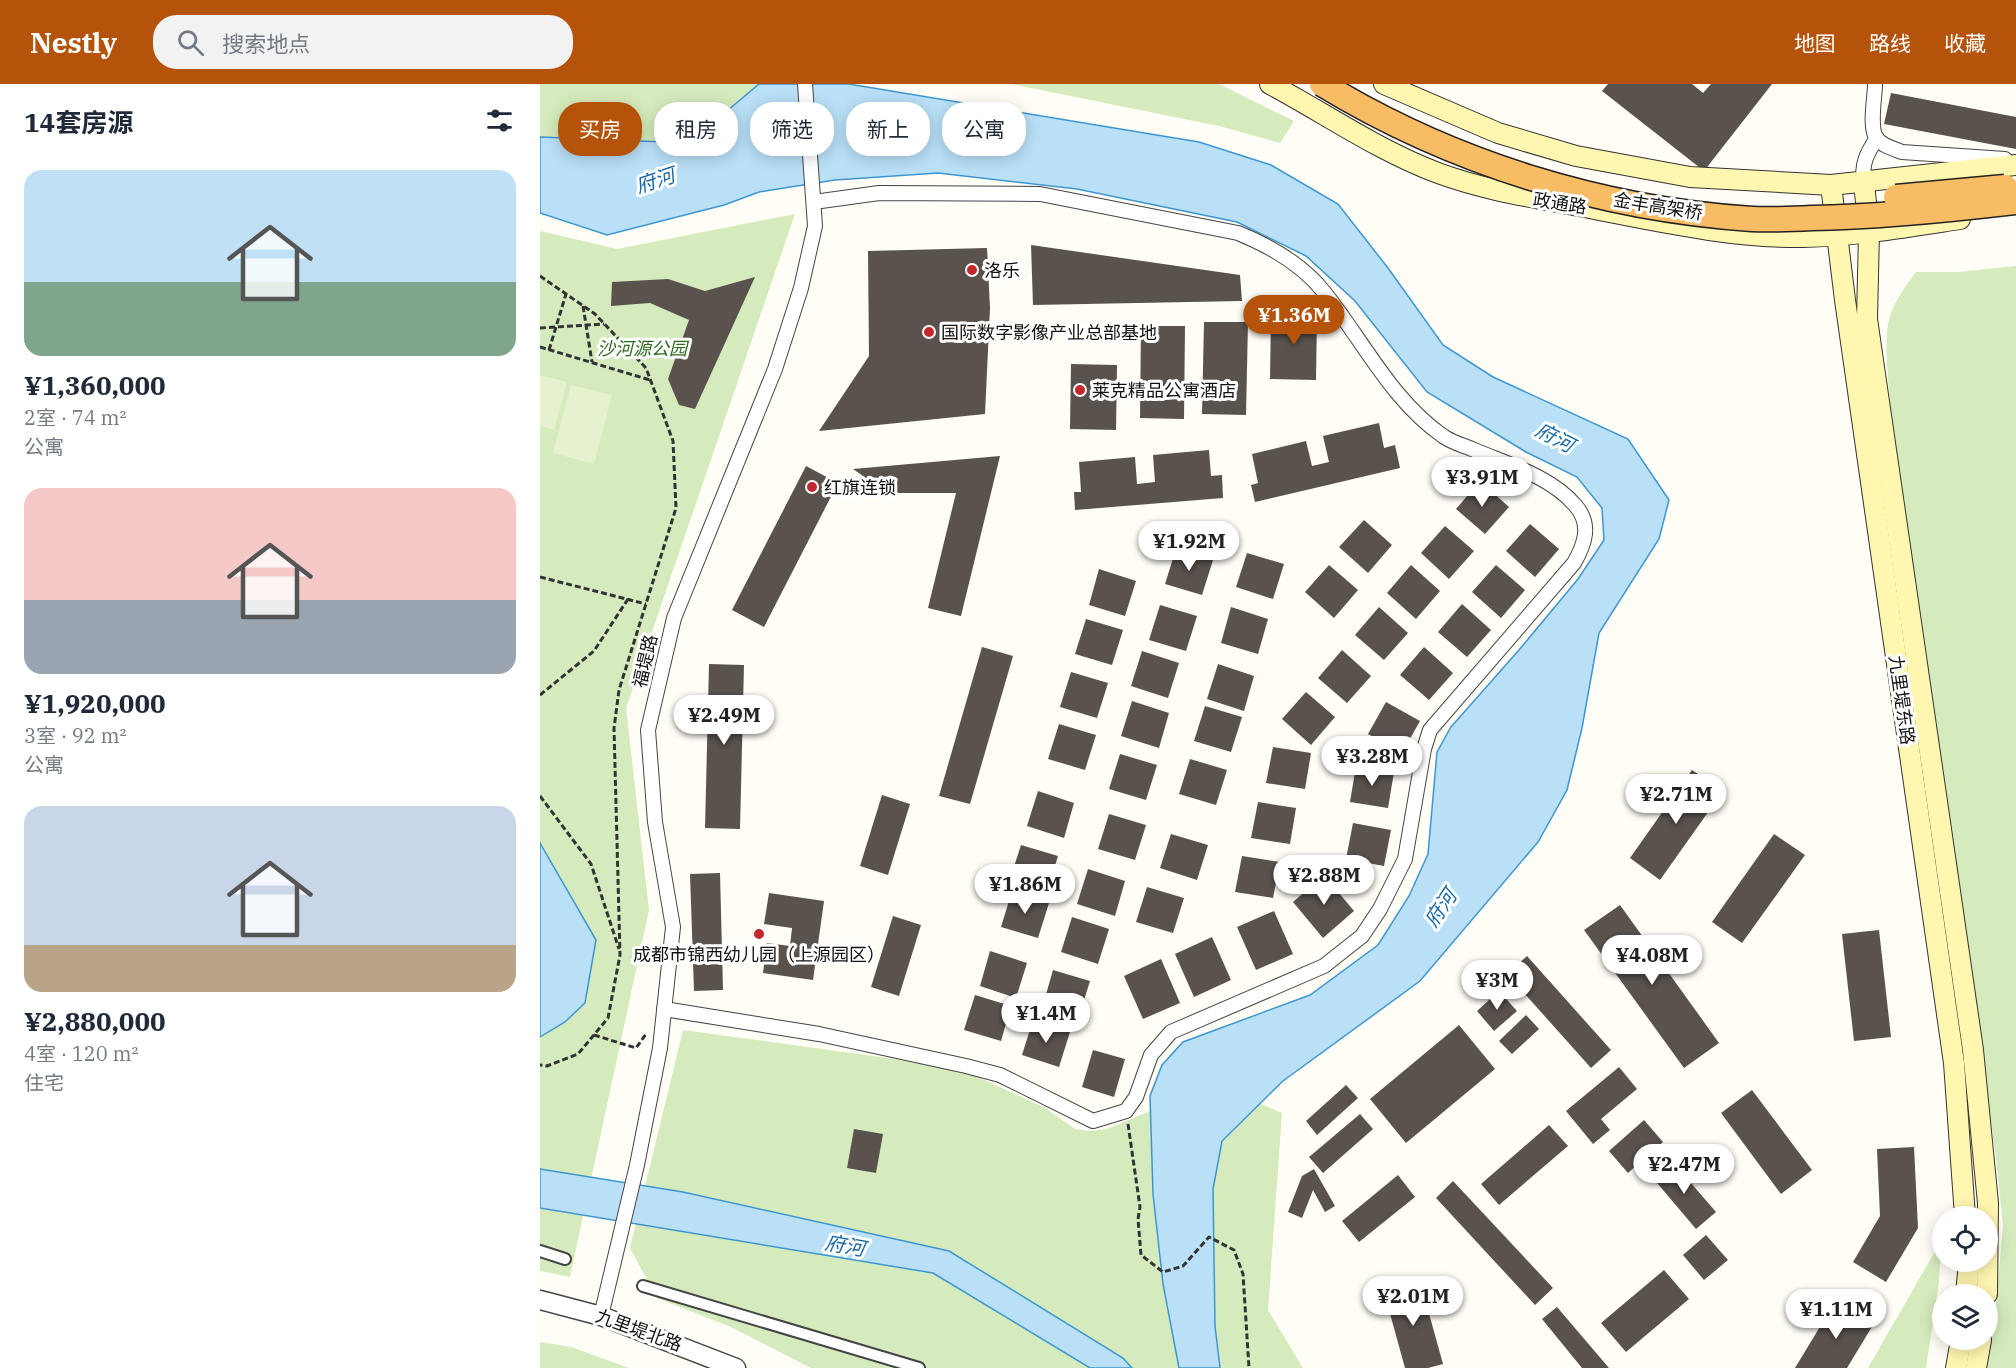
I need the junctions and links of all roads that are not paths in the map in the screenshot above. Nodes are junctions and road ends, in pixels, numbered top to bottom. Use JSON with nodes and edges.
{"nodes":[{"id":1,"x":1270,"y":84,"type":"edge"},
{"id":2,"x":1322,"y":84,"type":"edge"},
{"id":3,"x":1348,"y":84,"type":"edge"},
{"id":4,"x":1384,"y":84,"type":"edge"},
{"id":5,"x":1875,"y":84,"type":"edge"},
{"id":6,"x":806,"y":90,"type":"edge"},
{"id":7,"x":1877,"y":138,"type":"junction"},
{"id":8,"x":2016,"y":160,"type":"edge"},
{"id":9,"x":2016,"y":165,"type":"edge"},
{"id":10,"x":1864,"y":183,"type":"junction"},
{"id":11,"x":1831,"y":185,"type":"junction"},
{"id":12,"x":2016,"y":186,"type":"edge"},
{"id":13,"x":814,"y":202,"type":"junction"},
{"id":14,"x":2016,"y":202,"type":"edge"},
{"id":15,"x":2016,"y":211,"type":"edge"},
{"id":16,"x":1869,"y":232,"type":"junction"},
{"id":17,"x":1836,"y":235,"type":"junction"},
{"id":18,"x":664,"y":1009,"type":"junction"},
{"id":19,"x":1964,"y":1206,"type":"edge"},
{"id":20,"x":540,"y":1251,"type":"edge"},
{"id":21,"x":565,"y":1259,"type":"dead end"},
{"id":22,"x":1987,"y":1284,"type":"edge"},
{"id":23,"x":643,"y":1286,"type":"dead end"},
{"id":24,"x":540,"y":1300,"type":"edge"},
{"id":25,"x":601,"y":1316,"type":"junction"},
{"id":26,"x":1959,"y":1350,"type":"edge"},
{"id":27,"x":1980,"y":1350,"type":"edge"},
{"id":28,"x":736,"y":1368,"type":"edge"},
{"id":29,"x":919,"y":1368,"type":"edge"},
{"id":30,"x":1956,"y":1368,"type":"edge"},
{"id":31,"x":1976,"y":1368,"type":"edge"}],
"edges":[{"from":1,"to":17,"type":"main road","name":"政通路"},
{"from":2,"to":14,"type":"highway","name":"金丰高架桥","bridge":true},
{"from":3,"to":12,"type":"highway","name":"金丰高架桥","bridge":true},
{"from":4,"to":11,"type":"main road"},
{"from":5,"to":7,"type":"street"},
{"from":6,"to":13,"type":"street","name":"福堤路"},
{"from":7,"to":8,"type":"street"},
{"from":7,"to":10,"type":"street"},
{"from":9,"to":10,"type":"main road"},
{"from":10,"to":11,"type":"main road"},
{"from":10,"to":16,"type":"main road"},
{"from":11,"to":17,"type":"main road","name":"九里堤东路"},
{"from":13,"to":18,"type":"street","name":"福堤路"},
{"from":13,"to":18,"type":"street"},
{"from":15,"to":16,"type":"main road","name":"政通路"},
{"from":16,"to":17,"type":"main road","name":"政通路"},
{"from":16,"to":22,"type":"main road"},
{"from":17,"to":19,"type":"main road","name":"九里堤东路"},
{"from":18,"to":25,"type":"street","name":"福堤路"},
{"from":20,"to":21,"type":"street"},
{"from":23,"to":29,"type":"street"},
{"from":24,"to":25,"type":"street","name":"九里堤北路"},
{"from":25,"to":28,"type":"street","name":"九里堤北路"},
{"from":26,"to":30,"type":"main road"},
{"from":27,"to":31,"type":"main road"}]}
